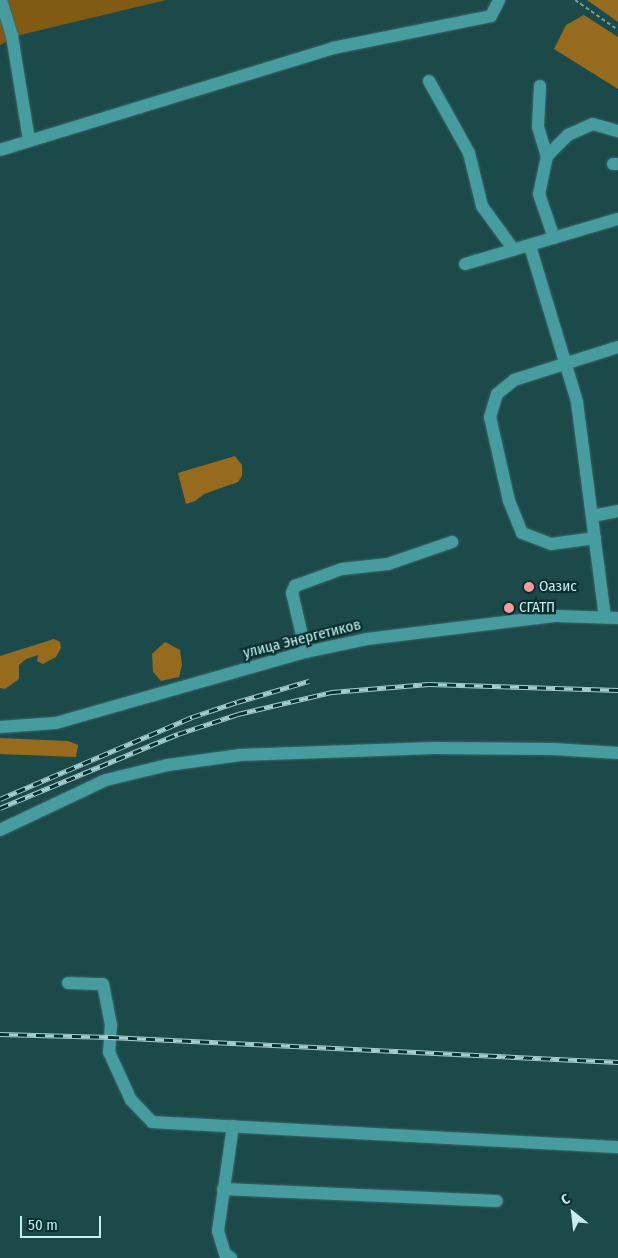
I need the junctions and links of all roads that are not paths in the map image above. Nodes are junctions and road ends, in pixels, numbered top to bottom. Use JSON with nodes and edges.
{"nodes":[{"id":1,"x":1,"y":0,"type":"edge"},
{"id":2,"x":499,"y":0,"type":"edge"},
{"id":3,"x":429,"y":81,"type":"dead end"},
{"id":4,"x":540,"y":86,"type":"dead end"},
{"id":5,"x":618,"y":131,"type":"edge"},
{"id":6,"x":29,"y":140,"type":"junction"},
{"id":7,"x":0,"y":150,"type":"edge"},
{"id":8,"x":547,"y":156,"type":"junction"},
{"id":9,"x":618,"y":219,"type":"edge"},
{"id":10,"x":554,"y":238,"type":"junction"},
{"id":11,"x":530,"y":246,"type":"junction"},
{"id":12,"x":514,"y":250,"type":"junction"},
{"id":13,"x":465,"y":264,"type":"dead end"},
{"id":14,"x":618,"y":347,"type":"edge"},
{"id":15,"x":565,"y":362,"type":"junction"},
{"id":16,"x":618,"y":511,"type":"edge"},
{"id":17,"x":592,"y":516,"type":"junction"},
{"id":18,"x":595,"y":538,"type":"junction"},
{"id":19,"x":452,"y":542,"type":"dead end"},
{"id":20,"x":612,"y":618,"type":"edge"},
{"id":21,"x":306,"y":652,"type":"junction"},
{"id":22,"x":0,"y":727,"type":"edge"},
{"id":23,"x":618,"y":753,"type":"edge"},
{"id":24,"x":0,"y":830,"type":"edge"},
{"id":25,"x":68,"y":983,"type":"dead end"},
{"id":26,"x":233,"y":1126,"type":"junction"},
{"id":27,"x":618,"y":1147,"type":"edge"},
{"id":28,"x":223,"y":1189,"type":"junction"},
{"id":29,"x":497,"y":1201,"type":"dead end"},
{"id":30,"x":231,"y":1258,"type":"edge"}],
"edges":[{"from":1,"to":6,"type":"street"},
{"from":2,"to":6,"type":"street"},
{"from":3,"to":12,"type":"street"},
{"from":4,"to":8,"type":"street"},
{"from":5,"to":8,"type":"street"},
{"from":6,"to":7,"type":"street"},
{"from":8,"to":10,"type":"street"},
{"from":9,"to":10,"type":"street"},
{"from":10,"to":11,"type":"street"},
{"from":11,"to":12,"type":"street"},
{"from":11,"to":15,"type":"street"},
{"from":12,"to":13,"type":"street"},
{"from":14,"to":15,"type":"street"},
{"from":15,"to":17,"type":"street"},
{"from":15,"to":18,"type":"street"},
{"from":16,"to":17,"type":"street"},
{"from":17,"to":18,"type":"street"},
{"from":18,"to":20,"type":"street"},
{"from":19,"to":21,"type":"street"},
{"from":20,"to":21,"type":"street","name":"улица Энергетиков"},
{"from":21,"to":22,"type":"street","name":"улица Энергетиков"},
{"from":23,"to":24,"type":"street"},
{"from":25,"to":26,"type":"street"},
{"from":26,"to":27,"type":"street"},
{"from":26,"to":28,"type":"street"},
{"from":28,"to":29,"type":"street"},
{"from":28,"to":30,"type":"street"}]}
